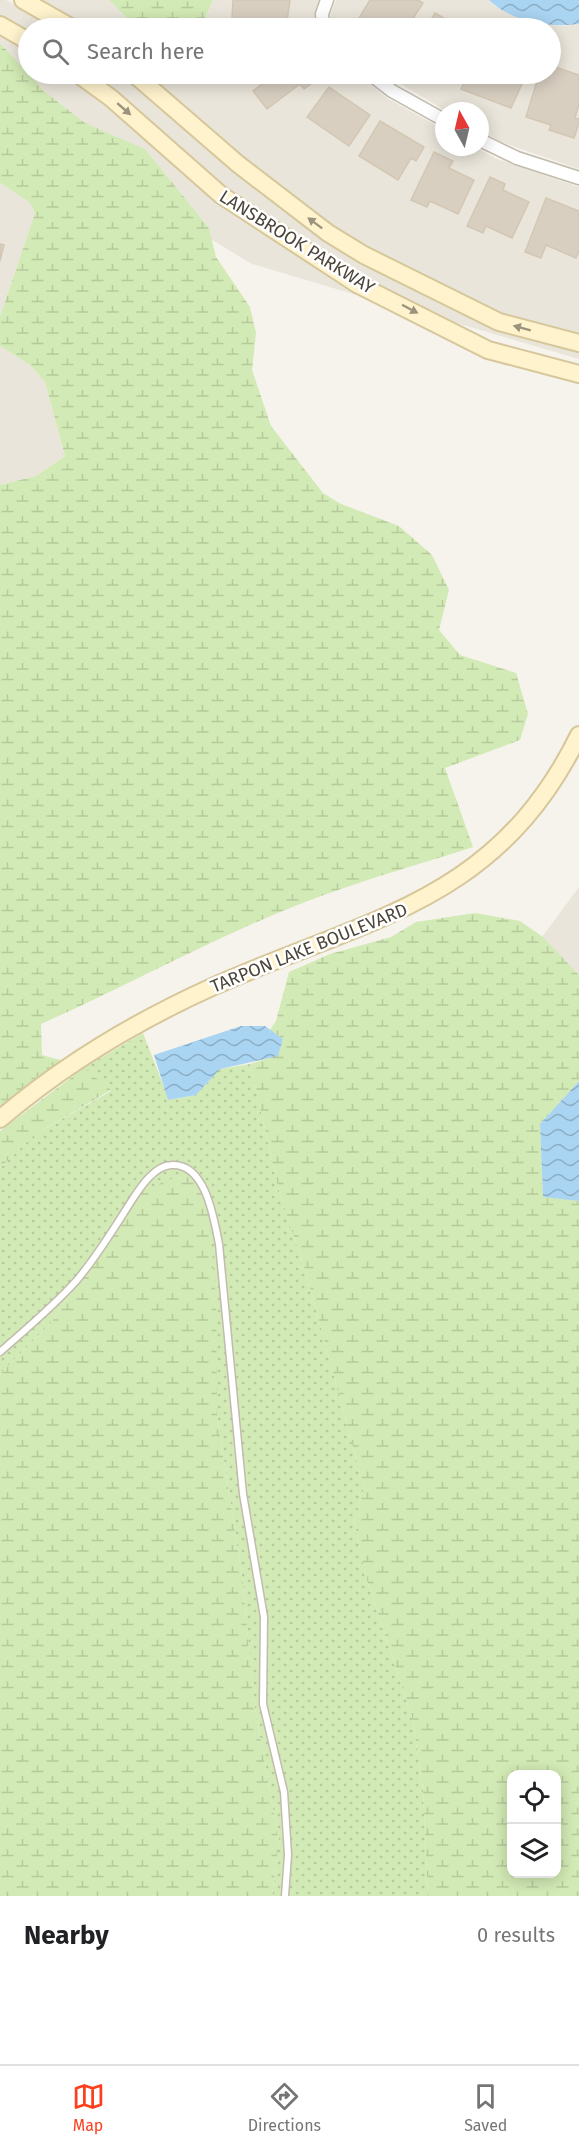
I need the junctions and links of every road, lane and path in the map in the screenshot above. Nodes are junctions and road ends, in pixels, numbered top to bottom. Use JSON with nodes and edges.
{"nodes":[{"id":1,"x":23,"y":0,"type":"edge"},
{"id":2,"x":327,"y":0,"type":"edge"},
{"id":3,"x":54,"y":18,"type":"edge"},
{"id":4,"x":322,"y":18,"type":"edge"},
{"id":5,"x":0,"y":25,"type":"edge"},
{"id":6,"x":18,"y":35,"type":"edge"},
{"id":7,"x":92,"y":84,"type":"edge"},
{"id":8,"x":145,"y":84,"type":"edge"},
{"id":9,"x":383,"y":84,"type":"edge"},
{"id":10,"x":435,"y":115,"type":"edge"},
{"id":11,"x":489,"y":146,"type":"edge"},
{"id":12,"x":579,"y":178,"type":"edge"},
{"id":13,"x":579,"y":343,"type":"edge"},
{"id":14,"x":579,"y":374,"type":"edge"},
{"id":15,"x":579,"y":735,"type":"edge"},
{"id":16,"x":574,"y":759,"type":"edge"},
{"id":17,"x":0,"y":1119,"type":"edge"},
{"id":18,"x":0,"y":1352,"type":"edge"},
{"id":19,"x":285,"y":1896,"type":"edge"}],
"edges":[{"from":1,"to":3,"type":"street"},
{"from":2,"to":4,"type":"street"},
{"from":5,"to":6,"type":"street"},
{"from":7,"to":14,"type":"street","name":"LANSBROOK PARKWAY","one_way":true},
{"from":13,"to":8,"type":"street","name":"LANSBROOK PARKWAY","one_way":true},
{"from":9,"to":10,"type":"street"},
{"from":11,"to":12,"type":"street"},
{"from":15,"to":16,"type":"street","name":"TARPON LAKE BOULEVARD"},
{"from":16,"to":17,"type":"street","name":"TARPON LAKE BOULEVARD"},
{"from":18,"to":19,"type":"lane"}]}
